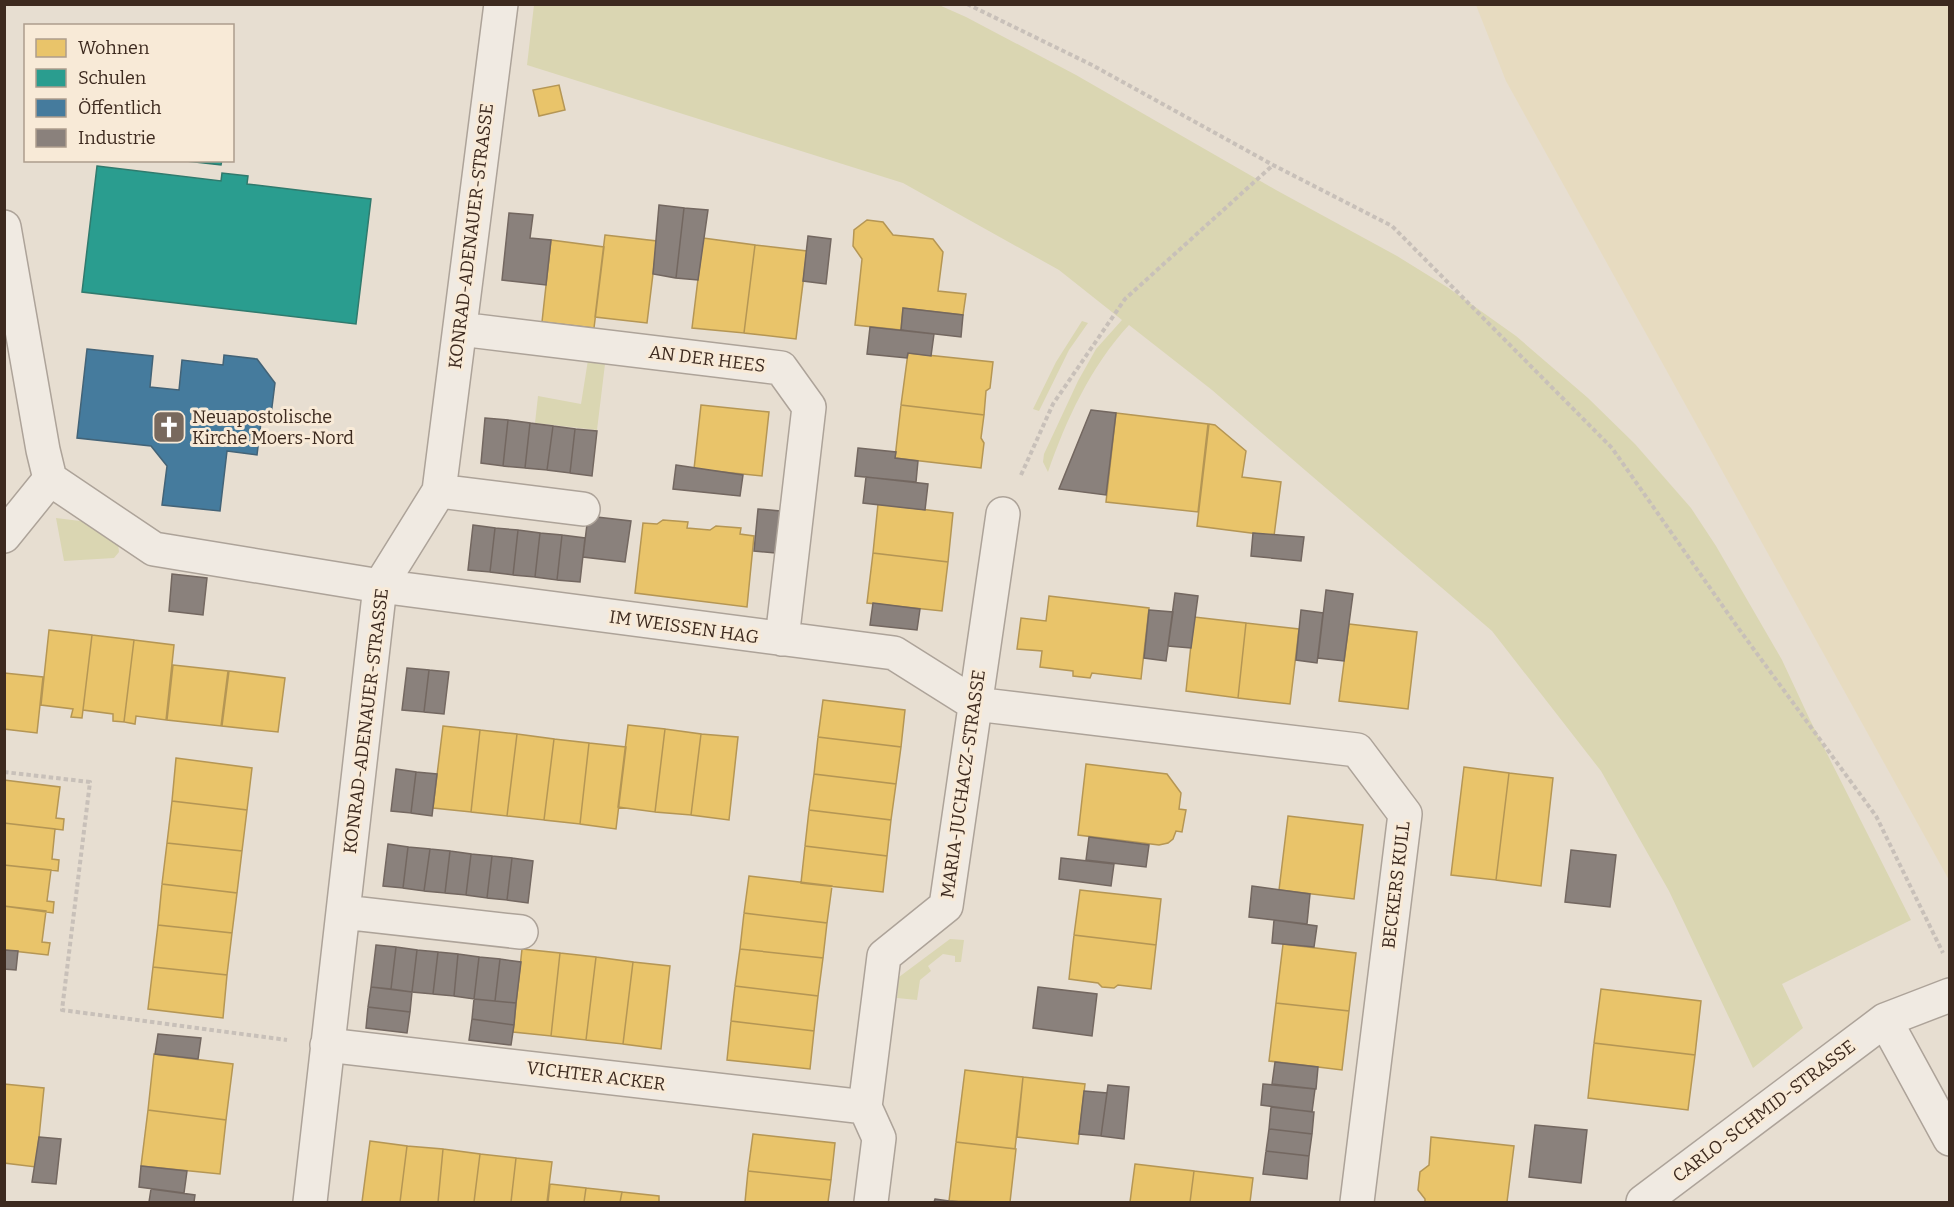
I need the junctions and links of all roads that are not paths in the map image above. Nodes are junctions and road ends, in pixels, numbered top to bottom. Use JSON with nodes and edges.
{"nodes":[{"id":1,"x":501,"y":4,"type":"edge"},
{"id":2,"x":4,"y":227,"type":"edge"},
{"id":3,"x":460,"y":329,"type":"junction"},
{"id":4,"x":50,"y":478,"type":"junction"},
{"id":5,"x":440,"y":491,"type":"junction"},
{"id":6,"x":583,"y":509,"type":"dead end"},
{"id":7,"x":1003,"y":514,"type":"road end"},
{"id":8,"x":4,"y":537,"type":"edge"},
{"id":9,"x":380,"y":586,"type":"junction"},
{"id":10,"x":782,"y":639,"type":"junction"},
{"id":11,"x":975,"y":704,"type":"junction"},
{"id":12,"x":343,"y":912,"type":"junction"},
{"id":13,"x":521,"y":932,"type":"dead end"},
{"id":14,"x":1950,"y":995,"type":"edge"},
{"id":15,"x":1885,"y":1020,"type":"junction"},
{"id":16,"x":327,"y":1045,"type":"junction"},
{"id":17,"x":865,"y":1107,"type":"junction"},
{"id":18,"x":1950,"y":1139,"type":"edge"},
{"id":19,"x":310,"y":1203,"type":"edge"},
{"id":20,"x":871,"y":1203,"type":"edge"},
{"id":21,"x":1357,"y":1203,"type":"edge"},
{"id":22,"x":1643,"y":1203,"type":"edge"}],
"edges":[{"from":1,"to":3,"type":"street","name":"KONRAD-ADENAUER-STRASSE"},
{"from":2,"to":4,"type":"street"},
{"from":3,"to":5,"type":"street","name":"KONRAD-ADENAUER-STRASSE"},
{"from":3,"to":10,"type":"street","name":"AN DER HEES"},
{"from":4,"to":8,"type":"street"},
{"from":4,"to":9,"type":"street","name":"IM WEISSEN HAG"},
{"from":5,"to":6,"type":"street"},
{"from":5,"to":9,"type":"street","name":"KONRAD-ADENAUER-STRASSE"},
{"from":7,"to":11,"type":"street","name":"MARIA-JUCHACZ-STRASSE"},
{"from":9,"to":10,"type":"street","name":"IM WEISSEN HAG"},
{"from":9,"to":12,"type":"street","name":"KONRAD-ADENAUER-STRASSE"},
{"from":10,"to":11,"type":"street","name":"IM WEISSEN HAG"},
{"from":11,"to":17,"type":"street","name":"MARIA-JUCHACZ-STRASSE"},
{"from":11,"to":21,"type":"street","name":"BECKERS KULL"},
{"from":12,"to":13,"type":"street"},
{"from":12,"to":16,"type":"street","name":"KONRAD-ADENAUER-STRASSE"},
{"from":14,"to":15,"type":"street","name":"CARLO-SCHMID-STRASSE"},
{"from":15,"to":18,"type":"street"},
{"from":15,"to":22,"type":"street","name":"CARLO-SCHMID-STRASSE"},
{"from":16,"to":17,"type":"street","name":"VICHTER ACKER"},
{"from":16,"to":19,"type":"street","name":"KONRAD-ADENAUER-STRASSE"},
{"from":17,"to":20,"type":"street"}]}
